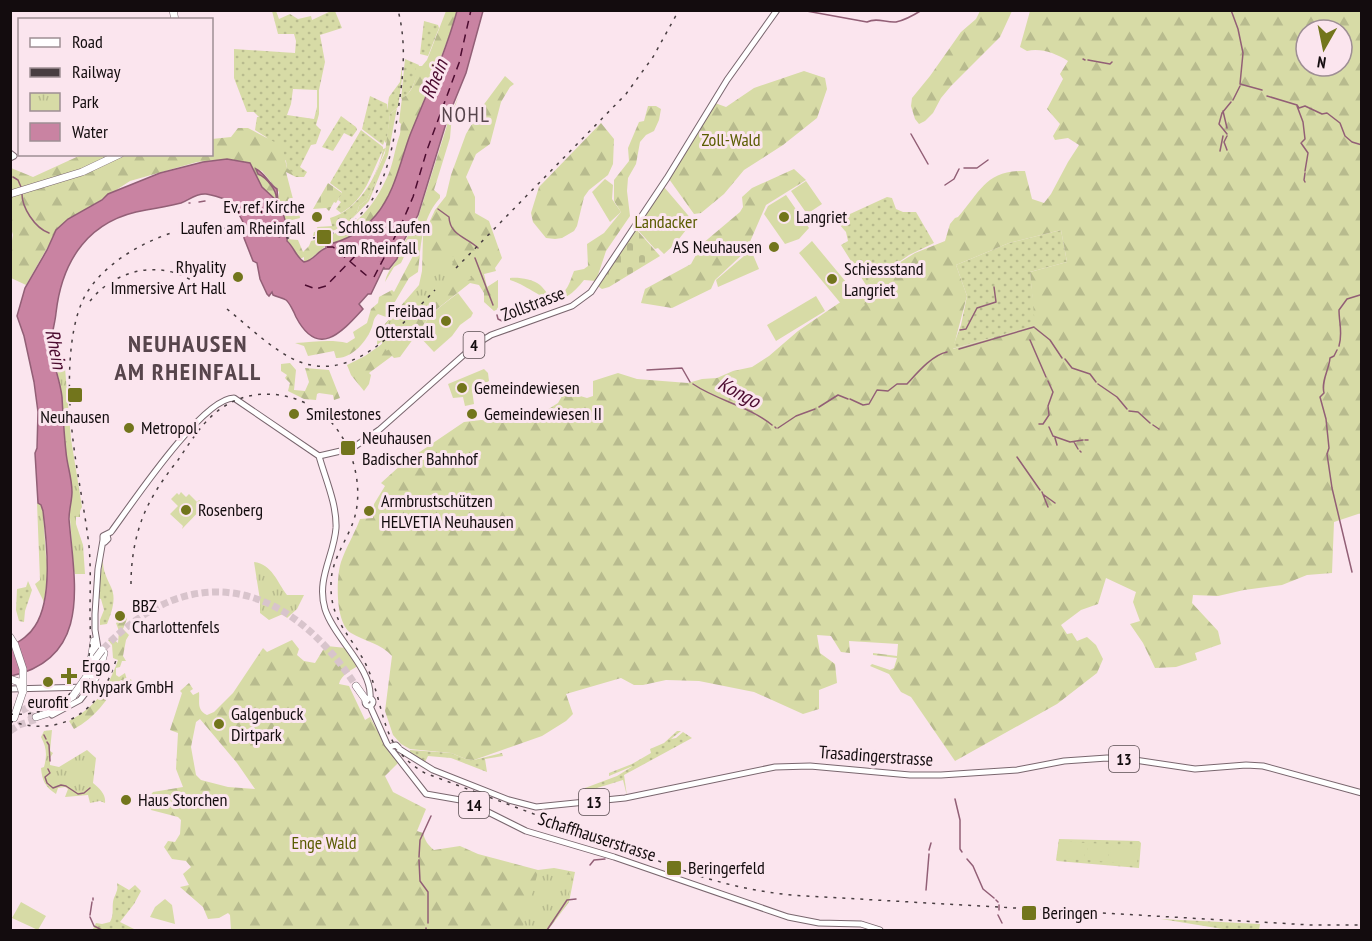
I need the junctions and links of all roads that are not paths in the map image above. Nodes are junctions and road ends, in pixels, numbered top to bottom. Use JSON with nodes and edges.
{"nodes":[{"id":1,"x":777,"y":10,"type":"edge"},
{"id":2,"x":11,"y":152,"type":"edge"},
{"id":3,"x":114,"y":156,"type":"edge"},
{"id":4,"x":11,"y":159,"type":"edge"},
{"id":5,"x":17,"y":191,"type":"edge"},
{"id":6,"x":354,"y":447,"type":"dead end"},
{"id":7,"x":345,"y":450,"type":"dead end"},
{"id":8,"x":319,"y":456,"type":"junction"},
{"id":9,"x":95,"y":630,"type":"junction"},
{"id":10,"x":10,"y":637,"type":"edge"},
{"id":11,"x":94,"y":641,"type":"joint"},
{"id":12,"x":94,"y":663,"type":"junction"},
{"id":13,"x":10,"y":679,"type":"edge"},
{"id":14,"x":87,"y":684,"type":"junction"},
{"id":15,"x":10,"y":689,"type":"edge"},
{"id":16,"x":22,"y":694,"type":"junction"},
{"id":17,"x":364,"y":697,"type":"junction"},
{"id":18,"x":75,"y":699,"type":"junction"},
{"id":19,"x":23,"y":706,"type":"dead end"},
{"id":20,"x":52,"y":713,"type":"junction"},
{"id":21,"x":372,"y":714,"type":"junction"},
{"id":22,"x":14,"y":718,"type":"dead end"},
{"id":23,"x":37,"y":718,"type":"tunnel mouth"},
{"id":24,"x":394,"y":749,"type":"junction"},
{"id":25,"x":1362,"y":794,"type":"edge"},
{"id":26,"x":880,"y":930,"type":"edge"}],
"edges":[{"from":1,"to":6,"type":"main road","name":"Zollstrasse","number":"4"},
{"from":2,"to":4,"type":"main road"},
{"from":3,"to":5,"type":"highway"},
{"from":7,"to":8,"type":"main road"},
{"from":8,"to":9,"type":"main road"},
{"from":8,"to":17,"type":"main road"},
{"from":9,"to":11,"type":"main road"},
{"from":9,"to":14,"type":"main road"},
{"from":10,"to":16,"type":"highway","bridge":true},
{"from":11,"to":12,"type":"highway"},
{"from":12,"to":14,"type":"highway"},
{"from":12,"to":14,"type":"highway","bridge":true},
{"from":13,"to":16,"type":"highway","bridge":true},
{"from":14,"to":15,"type":"main road"},
{"from":14,"to":18,"type":"highway","bridge":true},
{"from":14,"to":18,"type":"main road"},
{"from":14,"to":20,"type":"main road"},
{"from":16,"to":19,"type":"highway"},
{"from":16,"to":22,"type":"highway"},
{"from":17,"to":21,"type":"main road"},
{"from":17,"to":21,"type":"main road"},
{"from":18,"to":20,"type":"highway"},
{"from":20,"to":23,"type":"highway"},
{"from":21,"to":24,"type":"main road","name":"Schaffhauserstrasse"},
{"from":24,"to":25,"type":"main road","name":"Trasadingerstrasse","number":"13"},
{"from":24,"to":26,"type":"main road","name":"Schaffhauserstrasse","number":"14"}]}
